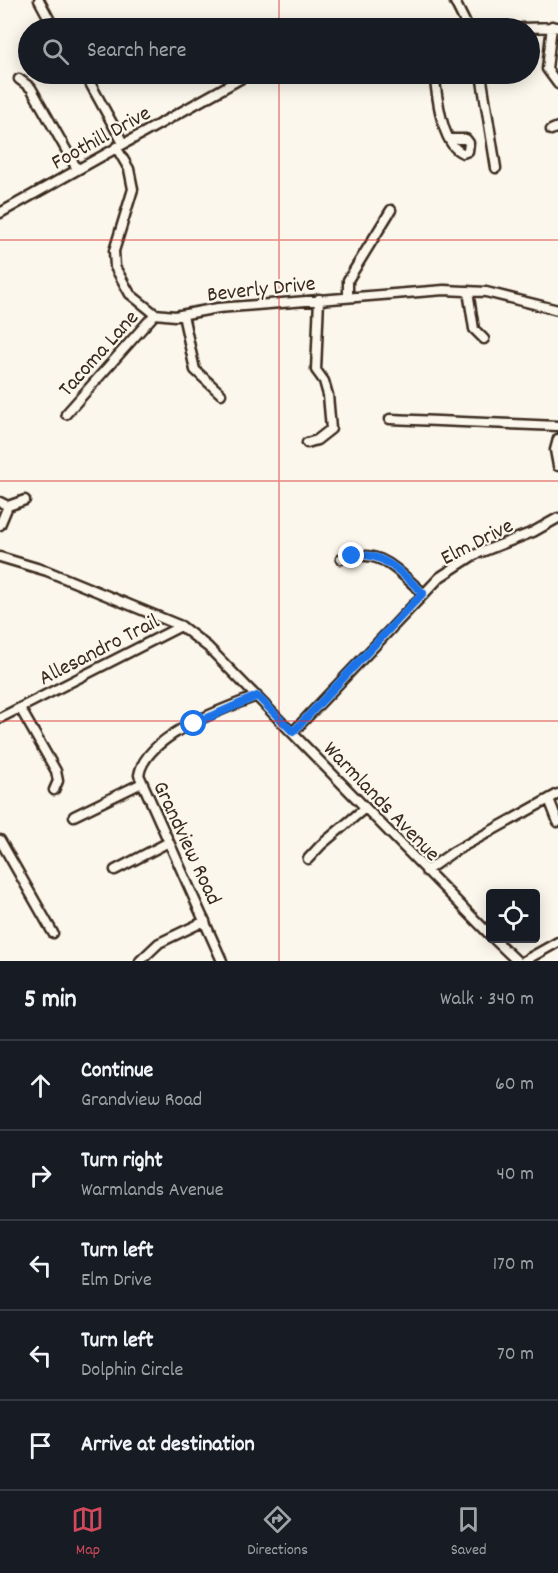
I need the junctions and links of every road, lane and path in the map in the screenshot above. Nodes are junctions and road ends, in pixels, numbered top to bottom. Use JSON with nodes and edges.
{"nodes":[{"id":1,"x":39,"y":0,"type":"edge"},
{"id":2,"x":454,"y":0,"type":"edge"},
{"id":3,"x":49,"y":18,"type":"edge"},
{"id":4,"x":463,"y":18,"type":"edge"},
{"id":5,"x":540,"y":27,"type":"edge"},
{"id":6,"x":555,"y":27,"type":"edge"},
{"id":7,"x":26,"y":84,"type":"edge"},
{"id":8,"x":90,"y":84,"type":"edge"},
{"id":9,"x":231,"y":84,"type":"edge"},
{"id":10,"x":436,"y":84,"type":"edge"},
{"id":11,"x":483,"y":84,"type":"edge"},
{"id":12,"x":558,"y":84,"type":"edge"},
{"id":13,"x":450,"y":139,"type":"dead end"},
{"id":14,"x":120,"y":145,"type":"junction"},
{"id":15,"x":496,"y":168,"type":"dead end"},
{"id":16,"x":77,"y":169,"type":"junction"},
{"id":17,"x":391,"y":210,"type":"dead end"},
{"id":18,"x":0,"y":213,"type":"edge"},
{"id":19,"x":468,"y":291,"type":"junction"},
{"id":20,"x":348,"y":297,"type":"junction"},
{"id":21,"x":319,"y":299,"type":"junction"},
{"id":22,"x":558,"y":310,"type":"edge"},
{"id":23,"x":154,"y":314,"type":"junction"},
{"id":24,"x":183,"y":315,"type":"junction"},
{"id":25,"x":484,"y":339,"type":"dead end"},
{"id":26,"x":221,"y":394,"type":"dead end"},
{"id":27,"x":66,"y":414,"type":"dead end"},
{"id":28,"x":390,"y":419,"type":"dead end"},
{"id":29,"x":558,"y":426,"type":"edge"},
{"id":30,"x":558,"y":439,"type":"edge"},
{"id":31,"x":307,"y":443,"type":"dead end"},
{"id":32,"x":558,"y":466,"type":"edge"},
{"id":33,"x":25,"y":500,"type":"dead end"},
{"id":34,"x":4,"y":504,"type":"edge"},
{"id":35,"x":558,"y":518,"type":"edge"},
{"id":36,"x":0,"y":525,"type":"edge"},
{"id":37,"x":0,"y":557,"type":"edge"},
{"id":38,"x":341,"y":559,"type":"dead end"},
{"id":39,"x":423,"y":593,"type":"junction"},
{"id":40,"x":181,"y":626,"type":"junction"},
{"id":41,"x":257,"y":696,"type":"junction"},
{"id":42,"x":20,"y":708,"type":"junction"},
{"id":43,"x":0,"y":718,"type":"edge"},
{"id":44,"x":293,"y":732,"type":"junction"},
{"id":45,"x":142,"y":783,"type":"junction"},
{"id":46,"x":54,"y":790,"type":"dead end"},
{"id":47,"x":558,"y":794,"type":"edge"},
{"id":48,"x":549,"y":799,"type":"junction"},
{"id":49,"x":365,"y":808,"type":"junction"},
{"id":50,"x":74,"y":816,"type":"dead end"},
{"id":51,"x":558,"y":822,"type":"edge"},
{"id":52,"x":0,"y":840,"type":"edge"},
{"id":53,"x":169,"y":842,"type":"junction"},
{"id":54,"x":308,"y":859,"type":"dead end"},
{"id":55,"x":115,"y":870,"type":"dead end"},
{"id":56,"x":426,"y":871,"type":"junction"},
{"id":57,"x":205,"y":921,"type":"junction"},
{"id":58,"x":486,"y":931,"type":"edge"},
{"id":59,"x":53,"y":933,"type":"dead end"},
{"id":60,"x":558,"y":942,"type":"edge"},
{"id":61,"x":498,"y":943,"type":"edge"},
{"id":62,"x":140,"y":961,"type":"edge"},
{"id":63,"x":222,"y":961,"type":"edge"},
{"id":64,"x":517,"y":961,"type":"edge"},
{"id":65,"x":524,"y":961,"type":"edge"}],
"edges":[{"from":1,"to":3,"type":"street"},
{"from":2,"to":4,"type":"street"},
{"from":5,"to":6,"type":"street"},
{"from":6,"to":12,"type":"street"},
{"from":7,"to":16,"type":"street"},
{"from":8,"to":14,"type":"street"},
{"from":9,"to":14,"type":"street","name":"Foothill Drive"},
{"from":10,"to":13,"type":"street"},
{"from":11,"to":15,"type":"street"},
{"from":14,"to":16,"type":"street","name":"Foothill Drive"},
{"from":14,"to":23,"type":"street"},
{"from":16,"to":18,"type":"street","name":"Foothill Drive"},
{"from":17,"to":20,"type":"street"},
{"from":19,"to":20,"type":"street","name":"Beverly Drive"},
{"from":19,"to":22,"type":"street","name":"Beverly Drive"},
{"from":19,"to":25,"type":"street"},
{"from":20,"to":21,"type":"street","name":"Beverly Drive"},
{"from":21,"to":24,"type":"street","name":"Beverly Drive"},
{"from":21,"to":31,"type":"street"},
{"from":23,"to":24,"type":"street","name":"Beverly Drive"},
{"from":23,"to":27,"type":"street","name":"Tacoma Lane"},
{"from":24,"to":26,"type":"street"},
{"from":28,"to":29,"type":"street"},
{"from":30,"to":32,"type":"street"},
{"from":33,"to":34,"type":"street"},
{"from":34,"to":36,"type":"street"},
{"from":35,"to":39,"type":"street","name":"Elm Drive"},
{"from":37,"to":40,"type":"street","name":"Warmlands Avenue"},
{"from":38,"to":39,"type":"street"},
{"from":39,"to":44,"type":"street","name":"Elm Drive"},
{"from":40,"to":41,"type":"street","name":"Warmlands Avenue"},
{"from":40,"to":42,"type":"street","name":"Allesandro Trail"},
{"from":41,"to":44,"type":"street","name":"Warmlands Avenue"},
{"from":41,"to":45,"type":"street","name":"Grandview Road"},
{"from":42,"to":43,"type":"street","name":"Allesandro Trail"},
{"from":42,"to":46,"type":"street"},
{"from":44,"to":49,"type":"street","name":"Warmlands Avenue"},
{"from":45,"to":50,"type":"street"},
{"from":45,"to":53,"type":"street","name":"Grandview Road"},
{"from":47,"to":48,"type":"street"},
{"from":48,"to":51,"type":"street"},
{"from":48,"to":56,"type":"street"},
{"from":49,"to":54,"type":"street"},
{"from":49,"to":56,"type":"street","name":"Warmlands Avenue"},
{"from":52,"to":59,"type":"street"},
{"from":53,"to":55,"type":"street"},
{"from":53,"to":57,"type":"street","name":"Grandview Road"},
{"from":56,"to":58,"type":"street","name":"Warmlands Avenue"},
{"from":57,"to":62,"type":"street"},
{"from":57,"to":63,"type":"street","name":"Grandview Road"},
{"from":60,"to":65,"type":"street"},
{"from":61,"to":64,"type":"street"}]}
